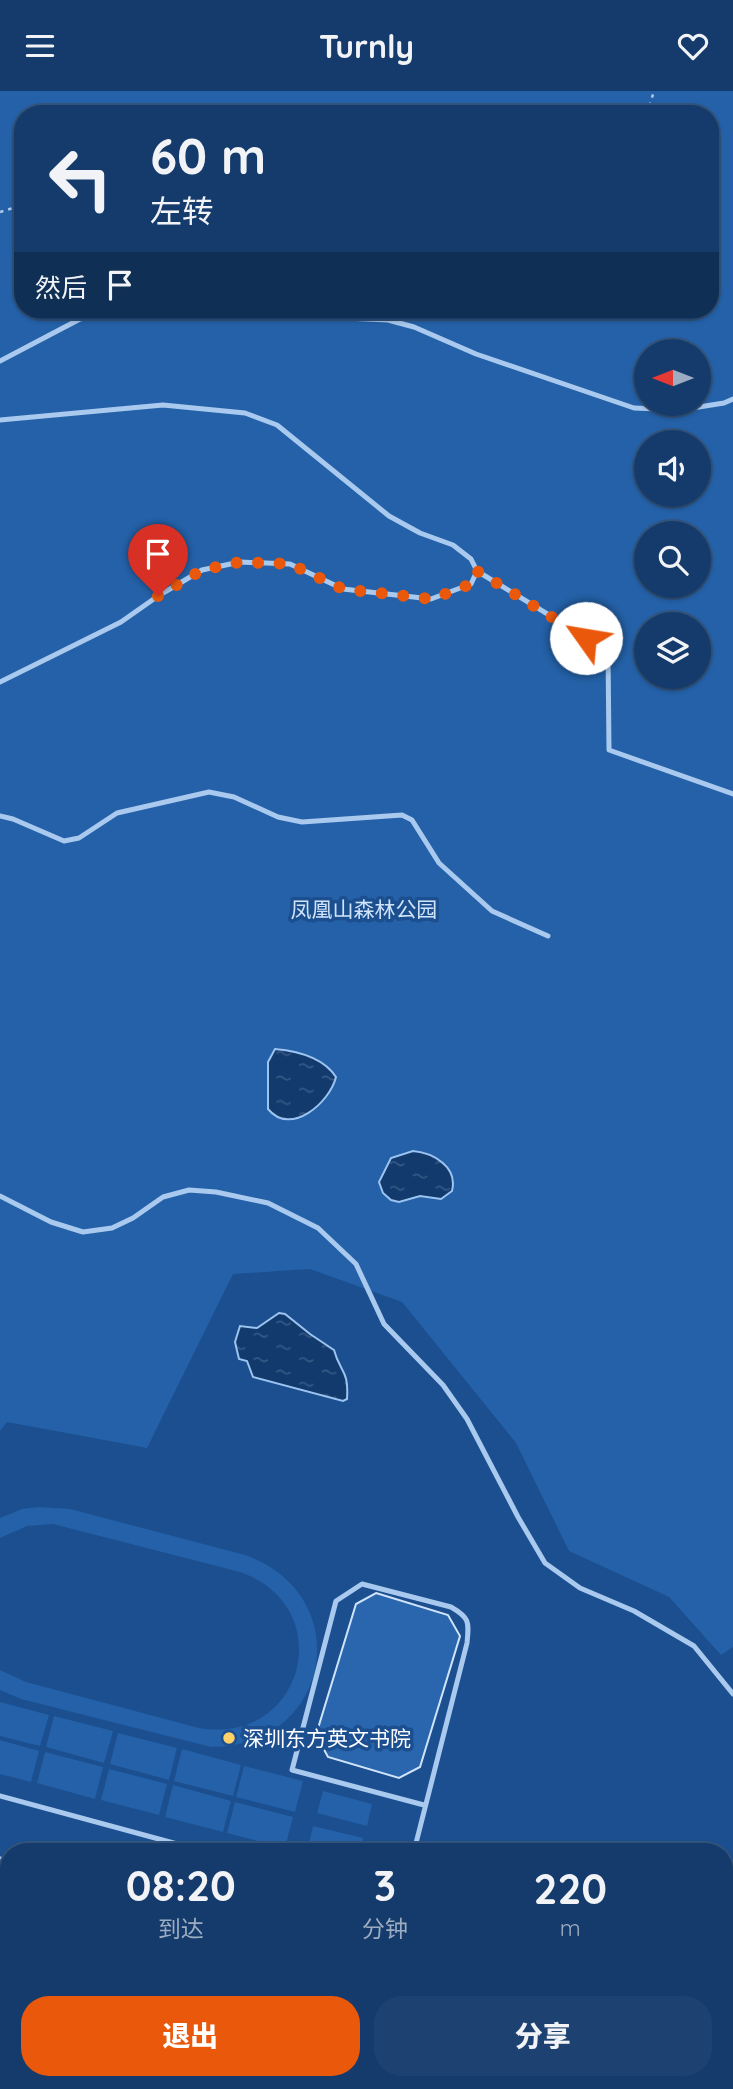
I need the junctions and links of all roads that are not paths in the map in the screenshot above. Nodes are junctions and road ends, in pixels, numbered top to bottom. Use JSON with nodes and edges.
{"nodes":[{"id":1,"x":80,"y":319,"type":"edge"},
{"id":2,"x":366,"y":319,"type":"edge"},
{"id":3,"x":0,"y":361,"type":"edge"},
{"id":4,"x":733,"y":399,"type":"edge"},
{"id":5,"x":0,"y":420,"type":"edge"},
{"id":6,"x":477,"y":571,"type":"junction"},
{"id":7,"x":0,"y":682,"type":"edge"},
{"id":8,"x":733,"y":794,"type":"edge"},
{"id":9,"x":0,"y":816,"type":"edge"},
{"id":10,"x":548,"y":936,"type":"dead end"},
{"id":11,"x":0,"y":1196,"type":"edge"},
{"id":12,"x":733,"y":1694,"type":"edge"},
{"id":13,"x":0,"y":1796,"type":"edge"},
{"id":14,"x":424,"y":1805,"type":"junction"},
{"id":15,"x":173,"y":1843,"type":"edge"},
{"id":16,"x":416,"y":1843,"type":"edge"}],
"edges":[{"from":1,"to":3,"type":"lane"},
{"from":2,"to":4,"type":"lane"},
{"from":5,"to":6,"type":"lane"},
{"from":6,"to":7,"type":"lane"},
{"from":6,"to":8,"type":"lane"},
{"from":9,"to":10,"type":"lane"},
{"from":11,"to":12,"type":"lane"},
{"from":13,"to":15,"type":"lane"},
{"from":14,"to":14,"type":"lane"},
{"from":14,"to":16,"type":"lane"}]}
